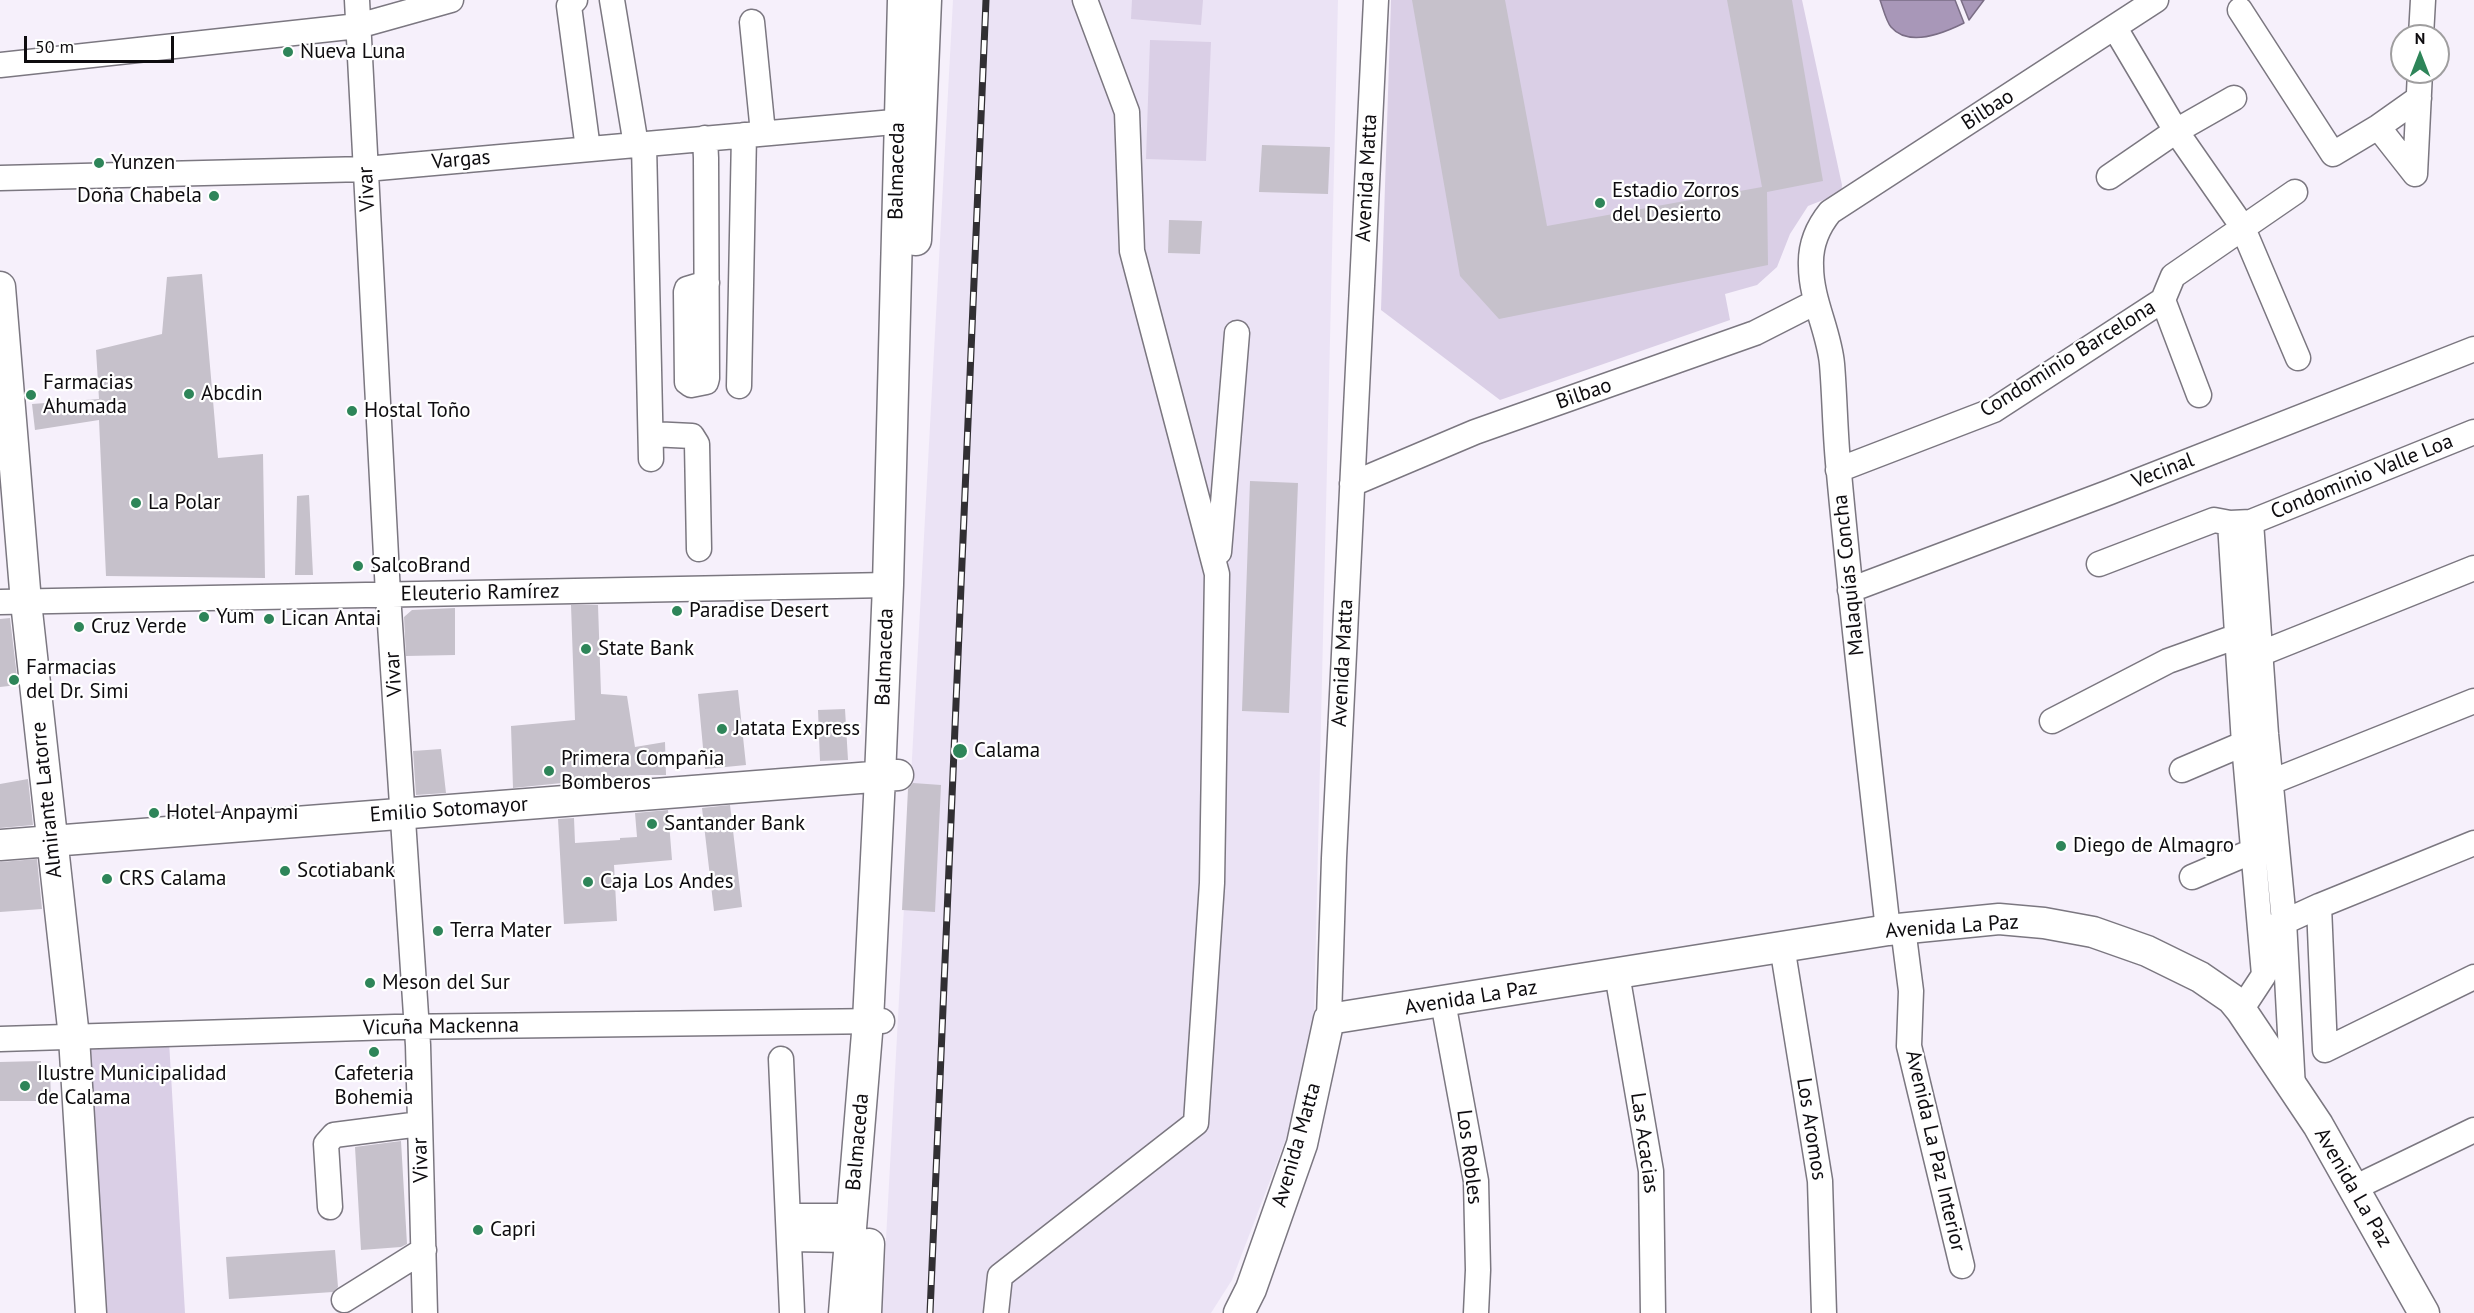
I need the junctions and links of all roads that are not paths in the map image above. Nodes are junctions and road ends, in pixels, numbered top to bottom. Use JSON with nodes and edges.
{"nodes":[{"id":1,"x":357,"y":0,"type":"edge"},
{"id":2,"x":451,"y":0,"type":"edge"},
{"id":3,"x":575,"y":0,"type":"edge"},
{"id":4,"x":612,"y":0,"type":"edge"},
{"id":5,"x":903,"y":0,"type":"edge"},
{"id":6,"x":926,"y":0,"type":"edge"},
{"id":7,"x":1085,"y":0,"type":"edge"},
{"id":8,"x":1376,"y":0,"type":"edge"},
{"id":9,"x":2156,"y":0,"type":"edge"},
{"id":10,"x":2421,"y":3,"type":"edge"},
{"id":11,"x":2240,"y":10,"type":"dead end"},
{"id":12,"x":752,"y":22,"type":"dead end"},
{"id":13,"x":2421,"y":24,"type":"edge"},
{"id":14,"x":358,"y":26,"type":"junction"},
{"id":15,"x":2115,"y":28,"type":"junction"},
{"id":16,"x":0,"y":65,"type":"edge"},
{"id":17,"x":2420,"y":84,"type":"edge"},
{"id":18,"x":2234,"y":98,"type":"dead end"},
{"id":19,"x":2419,"y":98,"type":"junction"},
{"id":20,"x":910,"y":120,"type":"junction"},
{"id":21,"x":2378,"y":127,"type":"junction"},
{"id":22,"x":2176,"y":131,"type":"junction"},
{"id":23,"x":754,"y":134,"type":"junction"},
{"id":24,"x":705,"y":138,"type":"junction"},
{"id":25,"x":640,"y":144,"type":"junction"},
{"id":26,"x":588,"y":149,"type":"junction"},
{"id":27,"x":366,"y":169,"type":"junction"},
{"id":28,"x":2109,"y":177,"type":"dead end"},
{"id":29,"x":0,"y":178,"type":"edge"},
{"id":30,"x":2295,"y":192,"type":"dead end"},
{"id":31,"x":1821,"y":223,"type":"joint"},
{"id":32,"x":2242,"y":226,"type":"junction"},
{"id":33,"x":706,"y":283,"type":"dead end"},
{"id":34,"x":0,"y":287,"type":"edge"},
{"id":35,"x":2163,"y":300,"type":"junction"},
{"id":36,"x":1816,"y":302,"type":"junction"},
{"id":37,"x":1237,"y":333,"type":"dead end"},
{"id":38,"x":2474,"y":349,"type":"edge"},
{"id":39,"x":2298,"y":358,"type":"dead end"},
{"id":40,"x":739,"y":386,"type":"dead end"},
{"id":41,"x":2199,"y":395,"type":"dead end"},
{"id":42,"x":2474,"y":432,"type":"edge"},
{"id":43,"x":651,"y":434,"type":"junction"},
{"id":44,"x":651,"y":459,"type":"dead end"},
{"id":45,"x":1838,"y":470,"type":"junction"},
{"id":46,"x":1352,"y":484,"type":"junction"},
{"id":47,"x":2240,"y":523,"type":"junction"},
{"id":48,"x":699,"y":549,"type":"dead end"},
{"id":49,"x":2099,"y":564,"type":"dead end"},
{"id":50,"x":2474,"y":568,"type":"edge"},
{"id":51,"x":1217,"y":574,"type":"junction"},
{"id":52,"x":888,"y":585,"type":"junction"},
{"id":53,"x":1850,"y":590,"type":"junction"},
{"id":54,"x":388,"y":594,"type":"junction"},
{"id":55,"x":13,"y":602,"type":"edge"},
{"id":56,"x":2248,"y":633,"type":"junction"},
{"id":57,"x":2250,"y":658,"type":"junction"},
{"id":58,"x":2474,"y":701,"type":"edge"},
{"id":59,"x":2052,"y":721,"type":"dead end"},
{"id":60,"x":2266,"y":734,"type":"junction"},
{"id":61,"x":2244,"y":744,"type":"junction"},
{"id":62,"x":2182,"y":770,"type":"dead end"},
{"id":63,"x":889,"y":776,"type":"junction"},
{"id":64,"x":2260,"y":786,"type":"junction"},
{"id":65,"x":404,"y":813,"type":"junction"},
{"id":66,"x":52,"y":841,"type":"junction"},
{"id":67,"x":2474,"y":843,"type":"edge"},
{"id":68,"x":0,"y":845,"type":"edge"},
{"id":69,"x":2265,"y":846,"type":"junction"},
{"id":70,"x":2192,"y":877,"type":"dead end"},
{"id":71,"x":2319,"y":906,"type":"junction"},
{"id":72,"x":2284,"y":921,"type":"junction"},
{"id":73,"x":1895,"y":929,"type":"junction"},
{"id":74,"x":2261,"y":933,"type":"junction"},
{"id":75,"x":1782,"y":946,"type":"junction"},
{"id":76,"x":1617,"y":974,"type":"junction"},
{"id":77,"x":2474,"y":977,"type":"edge"},
{"id":78,"x":1443,"y":1002,"type":"junction"},
{"id":79,"x":2241,"y":1010,"type":"junction"},
{"id":80,"x":2289,"y":1018,"type":"junction"},
{"id":81,"x":1329,"y":1019,"type":"junction"},
{"id":82,"x":875,"y":1021,"type":"junction"},
{"id":83,"x":416,"y":1027,"type":"junction"},
{"id":84,"x":74,"y":1037,"type":"junction"},
{"id":85,"x":0,"y":1039,"type":"edge"},
{"id":86,"x":2261,"y":1040,"type":"junction"},
{"id":87,"x":781,"y":1059,"type":"dead end"},
{"id":88,"x":2293,"y":1089,"type":"junction"},
{"id":89,"x":420,"y":1124,"type":"junction"},
{"id":90,"x":2474,"y":1130,"type":"edge"},
{"id":91,"x":2354,"y":1188,"type":"junction"},
{"id":92,"x":330,"y":1208,"type":"dead end"},
{"id":93,"x":789,"y":1228,"type":"junction"},
{"id":94,"x":851,"y":1228,"type":"junction"},
{"id":95,"x":424,"y":1250,"type":"junction"},
{"id":96,"x":1962,"y":1266,"type":"dead end"},
{"id":97,"x":344,"y":1300,"type":"dead end"},
{"id":98,"x":792,"y":1312,"type":"edge"},
{"id":99,"x":91,"y":1313,"type":"edge"},
{"id":100,"x":425,"y":1313,"type":"edge"},
{"id":101,"x":844,"y":1313,"type":"edge"},
{"id":102,"x":866,"y":1313,"type":"edge"},
{"id":103,"x":996,"y":1313,"type":"edge"},
{"id":104,"x":1239,"y":1313,"type":"edge"},
{"id":105,"x":1476,"y":1313,"type":"edge"},
{"id":106,"x":1653,"y":1313,"type":"edge"},
{"id":107,"x":1824,"y":1313,"type":"edge"},
{"id":108,"x":2424,"y":1313,"type":"edge"}],
"edges":[{"from":1,"to":14,"type":"street","name":"Vivar"},
{"from":2,"to":14,"type":"street"},
{"from":3,"to":26,"type":"street"},
{"from":4,"to":25,"type":"street"},
{"from":5,"to":20,"type":"main road","name":"Balmaceda"},
{"from":6,"to":20,"type":"main road","name":"Balmaceda"},
{"from":7,"to":51,"type":"street"},
{"from":8,"to":46,"type":"street","name":"Avenida Matta"},
{"from":9,"to":15,"type":"street","name":"Bilbao"},
{"from":10,"to":13,"type":"street"},
{"from":11,"to":21,"type":"street"},
{"from":12,"to":23,"type":"street"},
{"from":14,"to":16,"type":"street"},
{"from":14,"to":27,"type":"street","name":"Vivar"},
{"from":15,"to":22,"type":"street"},
{"from":15,"to":31,"type":"street","name":"Bilbao"},
{"from":17,"to":19,"type":"street"},
{"from":18,"to":22,"type":"street"},
{"from":19,"to":21,"type":"street"},
{"from":19,"to":21,"type":"street"},
{"from":20,"to":23,"type":"street","name":"Vargas"},
{"from":20,"to":52,"type":"main road","name":"Balmaceda"},
{"from":20,"to":63,"type":"main road","name":"Balmaceda"},
{"from":22,"to":28,"type":"street"},
{"from":22,"to":32,"type":"street"},
{"from":23,"to":24,"type":"street","name":"Vargas"},
{"from":23,"to":40,"type":"street"},
{"from":24,"to":25,"type":"street","name":"Vargas"},
{"from":24,"to":33,"type":"street"},
{"from":25,"to":26,"type":"street","name":"Vargas"},
{"from":25,"to":43,"type":"street"},
{"from":26,"to":27,"type":"street","name":"Vargas"},
{"from":27,"to":29,"type":"street","name":"Vargas"},
{"from":27,"to":54,"type":"street","name":"Vivar"},
{"from":30,"to":32,"type":"street","name":"Condominio Barcelona"},
{"from":31,"to":36,"type":"street","name":"Malaquías Concha"},
{"from":32,"to":35,"type":"street","name":"Condominio Barcelona"},
{"from":32,"to":39,"type":"street"},
{"from":34,"to":55,"type":"main road","name":"Almirante Latorre"},
{"from":35,"to":41,"type":"street","name":"Condominio Barcelona"},
{"from":35,"to":45,"type":"street","name":"Condominio Barcelona"},
{"from":36,"to":45,"type":"street","name":"Malaquías Concha"},
{"from":36,"to":46,"type":"street","name":"Bilbao"},
{"from":37,"to":51,"type":"street"},
{"from":38,"to":53,"type":"street","name":"Vecinal"},
{"from":42,"to":47,"type":"street","name":"Condominio Valle Loa"},
{"from":43,"to":44,"type":"street"},
{"from":43,"to":48,"type":"street"},
{"from":45,"to":53,"type":"street","name":"Malaquías Concha"},
{"from":46,"to":81,"type":"street","name":"Avenida Matta"},
{"from":47,"to":49,"type":"street","name":"Condominio Valle Loa"},
{"from":47,"to":56,"type":"street"},
{"from":50,"to":57,"type":"street"},
{"from":51,"to":103,"type":"street"},
{"from":52,"to":54,"type":"street","name":"Eleuterio Ramírez"},
{"from":52,"to":63,"type":"main road","name":"Balmaceda"},
{"from":53,"to":73,"type":"street","name":"Malaquías Concha"},
{"from":54,"to":55,"type":"street","name":"Eleuterio Ramírez"},
{"from":54,"to":65,"type":"street","name":"Vivar"},
{"from":55,"to":66,"type":"main road","name":"Almirante Latorre"},
{"from":56,"to":57,"type":"street"},
{"from":56,"to":59,"type":"street"},
{"from":57,"to":60,"type":"street"},
{"from":57,"to":61,"type":"street"},
{"from":58,"to":64,"type":"street"},
{"from":60,"to":61,"type":"street"},
{"from":60,"to":64,"type":"street"},
{"from":61,"to":62,"type":"street"},
{"from":61,"to":64,"type":"street"},
{"from":63,"to":65,"type":"main road","name":"Emilio Sotomayor"},
{"from":63,"to":82,"type":"main road","name":"Balmaceda"},
{"from":64,"to":69,"type":"street"},
{"from":65,"to":66,"type":"main road","name":"Emilio Sotomayor"},
{"from":65,"to":83,"type":"street","name":"Vivar"},
{"from":66,"to":68,"type":"main road","name":"Emilio Sotomayor"},
{"from":66,"to":84,"type":"main road","name":"Almirante Latorre"},
{"from":67,"to":71,"type":"street"},
{"from":69,"to":70,"type":"street"},
{"from":69,"to":72,"type":"street"},
{"from":69,"to":74,"type":"street"},
{"from":71,"to":72,"type":"street"},
{"from":71,"to":77,"type":"street"},
{"from":72,"to":74,"type":"street"},
{"from":72,"to":80,"type":"street"},
{"from":73,"to":75,"type":"main road","name":"Avenida La Paz"},
{"from":73,"to":79,"type":"main road","name":"Avenida La Paz"},
{"from":73,"to":96,"type":"street","name":"Avenida La Paz Interior"},
{"from":74,"to":79,"type":"street"},
{"from":75,"to":76,"type":"main road","name":"Avenida La Paz"},
{"from":75,"to":107,"type":"street","name":"Los Aromos"},
{"from":76,"to":78,"type":"main road","name":"Avenida La Paz"},
{"from":76,"to":106,"type":"street","name":"Las Acacias"},
{"from":78,"to":81,"type":"main road","name":"Avenida La Paz"},
{"from":78,"to":105,"type":"street","name":"Los Robles"},
{"from":79,"to":86,"type":"main road","name":"Avenida La Paz"},
{"from":80,"to":86,"type":"street"},
{"from":80,"to":88,"type":"street"},
{"from":81,"to":104,"type":"main road","name":"Avenida Matta"},
{"from":82,"to":83,"type":"street","name":"Vicuña Mackenna"},
{"from":82,"to":94,"type":"main road","name":"Balmaceda"},
{"from":82,"to":102,"type":"main road","name":"Balmaceda"},
{"from":83,"to":84,"type":"street","name":"Vicuña Mackenna"},
{"from":83,"to":89,"type":"street","name":"Vivar"},
{"from":84,"to":85,"type":"street","name":"Vicuña Mackenna"},
{"from":84,"to":99,"type":"main road","name":"Almirante Latorre"},
{"from":86,"to":88,"type":"main road","name":"Avenida La Paz"},
{"from":87,"to":93,"type":"street"},
{"from":88,"to":91,"type":"main road","name":"Avenida La Paz"},
{"from":89,"to":92,"type":"street"},
{"from":89,"to":95,"type":"street","name":"Vivar"},
{"from":90,"to":91,"type":"street"},
{"from":91,"to":108,"type":"main road","name":"Avenida La Paz"},
{"from":93,"to":94,"type":"street"},
{"from":93,"to":98,"type":"street"},
{"from":94,"to":101,"type":"main road","name":"Balmaceda"},
{"from":95,"to":97,"type":"street"},
{"from":95,"to":100,"type":"street","name":"Vivar"}]}
